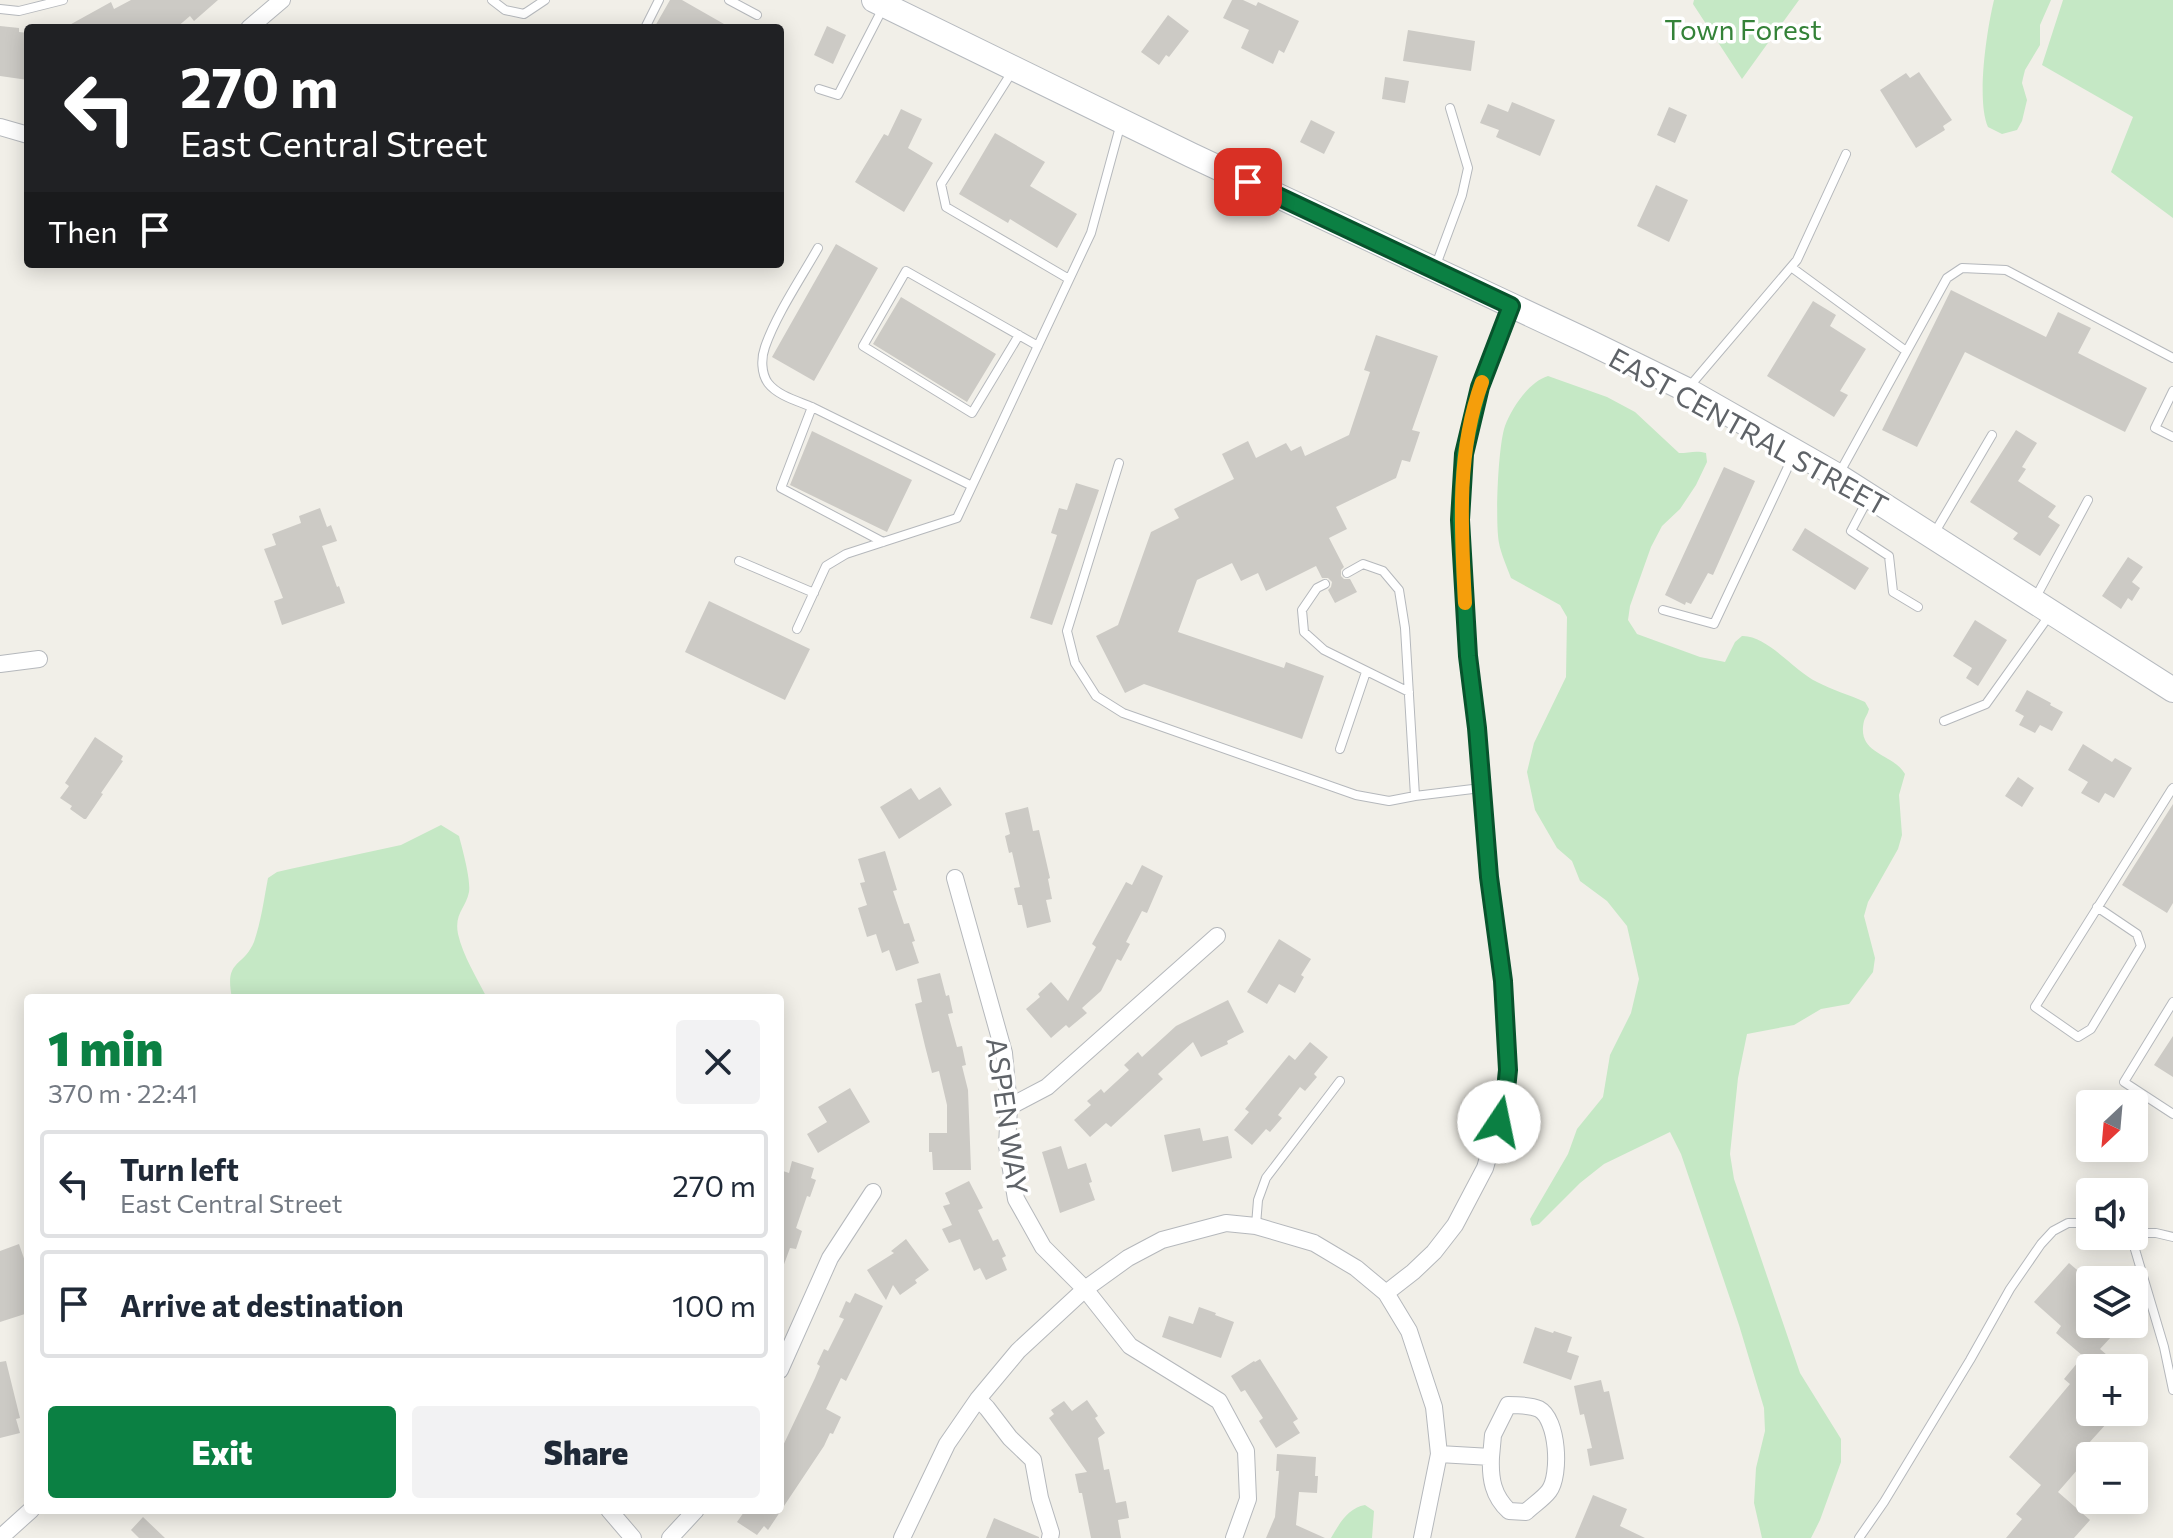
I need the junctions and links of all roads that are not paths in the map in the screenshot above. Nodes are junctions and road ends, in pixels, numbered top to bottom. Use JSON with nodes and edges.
{"nodes":[{"id":1,"x":63,"y":0,"type":"edge"},
{"id":2,"x":282,"y":0,"type":"edge"},
{"id":3,"x":492,"y":0,"type":"edge"},
{"id":4,"x":545,"y":0,"type":"edge"},
{"id":5,"x":659,"y":0,"type":"edge"},
{"id":6,"x":729,"y":0,"type":"edge"},
{"id":7,"x":879,"y":3,"type":"edge"},
{"id":8,"x":0,"y":9,"type":"edge"},
{"id":9,"x":757,"y":15,"type":"dead end"},
{"id":10,"x":254,"y":24,"type":"edge"},
{"id":11,"x":647,"y":24,"type":"edge"},
{"id":12,"x":1014,"y":69,"type":"junction"},
{"id":13,"x":819,"y":89,"type":"dead end"},
{"id":14,"x":1450,"y":108,"type":"dead end"},
{"id":15,"x":1122,"y":122,"type":"junction"},
{"id":16,"x":0,"y":127,"type":"edge"},
{"id":17,"x":24,"y":134,"type":"edge"},
{"id":18,"x":1846,"y":154,"type":"dead end"},
{"id":19,"x":818,"y":248,"type":"dead end"},
{"id":20,"x":1791,"y":267,"type":"junction"},
{"id":21,"x":1435,"y":270,"type":"junction"},
{"id":22,"x":1069,"y":279,"type":"junction"},
{"id":23,"x":1511,"y":306,"type":"junction"},
{"id":24,"x":1019,"y":335,"type":"junction"},
{"id":25,"x":1038,"y":346,"type":"junction"},
{"id":26,"x":1906,"y":351,"type":"junction"},
{"id":27,"x":2173,"y":358,"type":"edge"},
{"id":28,"x":1687,"y":390,"type":"junction"},
{"id":29,"x":2173,"y":391,"type":"edge"},
{"id":30,"x":812,"y":407,"type":"junction"},
{"id":31,"x":1992,"y":435,"type":"dead end"},
{"id":32,"x":2173,"y":437,"type":"edge"},
{"id":33,"x":1795,"y":452,"type":"junction"},
{"id":34,"x":1119,"y":463,"type":"dead end"},
{"id":35,"x":1838,"y":476,"type":"junction"},
{"id":36,"x":972,"y":486,"type":"junction"},
{"id":37,"x":1869,"y":496,"type":"junction"},
{"id":38,"x":2088,"y":500,"type":"dead end"},
{"id":39,"x":1932,"y":537,"type":"junction"},
{"id":40,"x":883,"y":542,"type":"junction"},
{"id":41,"x":739,"y":561,"type":"dead end"},
{"id":42,"x":1347,"y":573,"type":"dead end"},
{"id":43,"x":1325,"y":584,"type":"dead end"},
{"id":44,"x":814,"y":593,"type":"junction"},
{"id":45,"x":1918,"y":607,"type":"dead end"},
{"id":46,"x":2042,"y":607,"type":"junction"},
{"id":47,"x":1663,"y":610,"type":"dead end"},
{"id":48,"x":797,"y":629,"type":"dead end"},
{"id":49,"x":39,"y":659,"type":"dead end"},
{"id":50,"x":0,"y":664,"type":"edge"},
{"id":51,"x":1366,"y":672,"type":"junction"},
{"id":52,"x":2173,"y":690,"type":"edge"},
{"id":53,"x":1409,"y":692,"type":"junction"},
{"id":54,"x":1944,"y":721,"type":"dead end"},
{"id":55,"x":1340,"y":749,"type":"dead end"},
{"id":56,"x":1482,"y":788,"type":"junction"},
{"id":57,"x":2173,"y":788,"type":"edge"},
{"id":58,"x":1415,"y":796,"type":"junction"},
{"id":59,"x":955,"y":878,"type":"dead end"},
{"id":60,"x":2097,"y":907,"type":"junction"},
{"id":61,"x":1217,"y":936,"type":"dead end"},
{"id":62,"x":2173,"y":1002,"type":"edge"},
{"id":63,"x":1340,"y":1081,"type":"dead end"},
{"id":64,"x":1009,"y":1107,"type":"junction"},
{"id":65,"x":2173,"y":1114,"type":"edge"},
{"id":66,"x":873,"y":1192,"type":"dead end"},
{"id":67,"x":2076,"y":1223,"type":"edge"},
{"id":68,"x":1256,"y":1226,"type":"junction"},
{"id":69,"x":2148,"y":1233,"type":"edge"},
{"id":70,"x":2173,"y":1237,"type":"edge"},
{"id":71,"x":2137,"y":1250,"type":"edge"},
{"id":72,"x":1085,"y":1289,"type":"junction"},
{"id":73,"x":1386,"y":1293,"type":"junction"},
{"id":74,"x":784,"y":1361,"type":"edge"},
{"id":75,"x":2173,"y":1390,"type":"edge"},
{"id":76,"x":978,"y":1399,"type":"junction"},
{"id":77,"x":1439,"y":1454,"type":"junction"},
{"id":78,"x":1491,"y":1457,"type":"junction"},
{"id":79,"x":27,"y":1514,"type":"edge"},
{"id":80,"x":612,"y":1514,"type":"edge"},
{"id":81,"x":692,"y":1514,"type":"edge"},
{"id":82,"x":0,"y":1538,"type":"edge"},
{"id":83,"x":633,"y":1538,"type":"edge"},
{"id":84,"x":670,"y":1538,"type":"edge"},
{"id":85,"x":902,"y":1538,"type":"edge"},
{"id":86,"x":1050,"y":1538,"type":"edge"},
{"id":87,"x":1234,"y":1538,"type":"edge"},
{"id":88,"x":1422,"y":1538,"type":"edge"},
{"id":89,"x":1859,"y":1538,"type":"edge"}],
"edges":[{"from":1,"to":8,"type":"lane"},
{"from":2,"to":10,"type":"street"},
{"from":3,"to":4,"type":"lane"},
{"from":5,"to":11,"type":"lane"},
{"from":6,"to":9,"type":"lane"},
{"from":7,"to":12,"type":"main road","name":"EAST CENTRAL STREET"},
{"from":7,"to":13,"type":"lane"},
{"from":12,"to":15,"type":"main road","name":"EAST CENTRAL STREET"},
{"from":12,"to":22,"type":"lane"},
{"from":14,"to":21,"type":"lane"},
{"from":15,"to":21,"type":"main road","name":"EAST CENTRAL STREET"},
{"from":15,"to":22,"type":"lane"},
{"from":16,"to":17,"type":"street"},
{"from":18,"to":20,"type":"lane"},
{"from":19,"to":30,"type":"lane"},
{"from":20,"to":26,"type":"lane"},
{"from":20,"to":28,"type":"lane"},
{"from":21,"to":23,"type":"main road","name":"EAST CENTRAL STREET"},
{"from":22,"to":25,"type":"lane"},
{"from":23,"to":28,"type":"main road","name":"EAST CENTRAL STREET"},
{"from":23,"to":56,"type":"street"},
{"from":24,"to":24,"type":"lane"},
{"from":24,"to":25,"type":"lane"},
{"from":25,"to":36,"type":"lane"},
{"from":26,"to":27,"type":"lane"},
{"from":26,"to":35,"type":"lane"},
{"from":28,"to":33,"type":"main road","name":"EAST CENTRAL STREET"},
{"from":29,"to":32,"type":"lane"},
{"from":30,"to":36,"type":"lane"},
{"from":30,"to":40,"type":"lane"},
{"from":31,"to":39,"type":"lane"},
{"from":33,"to":35,"type":"main road","name":"EAST CENTRAL STREET"},
{"from":33,"to":47,"type":"lane"},
{"from":34,"to":58,"type":"lane"},
{"from":35,"to":37,"type":"main road","name":"EAST CENTRAL STREET"},
{"from":36,"to":40,"type":"lane"},
{"from":37,"to":39,"type":"main road","name":"EAST CENTRAL STREET"},
{"from":37,"to":45,"type":"lane"},
{"from":38,"to":46,"type":"lane"},
{"from":39,"to":46,"type":"main road","name":"EAST CENTRAL STREET"},
{"from":40,"to":44,"type":"lane"},
{"from":41,"to":44,"type":"lane"},
{"from":42,"to":53,"type":"lane"},
{"from":43,"to":51,"type":"lane"},
{"from":44,"to":48,"type":"lane"},
{"from":46,"to":52,"type":"main road","name":"EAST CENTRAL STREET"},
{"from":46,"to":54,"type":"lane"},
{"from":49,"to":50,"type":"street"},
{"from":51,"to":53,"type":"lane"},
{"from":51,"to":55,"type":"lane"},
{"from":53,"to":58,"type":"lane"},
{"from":56,"to":58,"type":"lane"},
{"from":56,"to":73,"type":"street"},
{"from":57,"to":60,"type":"lane"},
{"from":59,"to":64,"type":"street","name":"ASPEN WAY"},
{"from":60,"to":60,"type":"lane"},
{"from":61,"to":64,"type":"street"},
{"from":62,"to":65,"type":"lane"},
{"from":63,"to":68,"type":"lane"},
{"from":64,"to":72,"type":"street","name":"ASPEN WAY"},
{"from":66,"to":74,"type":"street"},
{"from":67,"to":89,"type":"lane"},
{"from":68,"to":72,"type":"street"},
{"from":68,"to":73,"type":"street"},
{"from":69,"to":70,"type":"lane"},
{"from":71,"to":75,"type":"lane"},
{"from":72,"to":76,"type":"street"},
{"from":72,"to":87,"type":"street","name":"ASPEN WAY"},
{"from":73,"to":77,"type":"street"},
{"from":76,"to":85,"type":"street"},
{"from":76,"to":86,"type":"street"},
{"from":77,"to":78,"type":"street"},
{"from":77,"to":88,"type":"street"},
{"from":78,"to":78,"type":"street"},
{"from":79,"to":82,"type":"street"},
{"from":80,"to":83,"type":"street"},
{"from":81,"to":84,"type":"street"}]}
